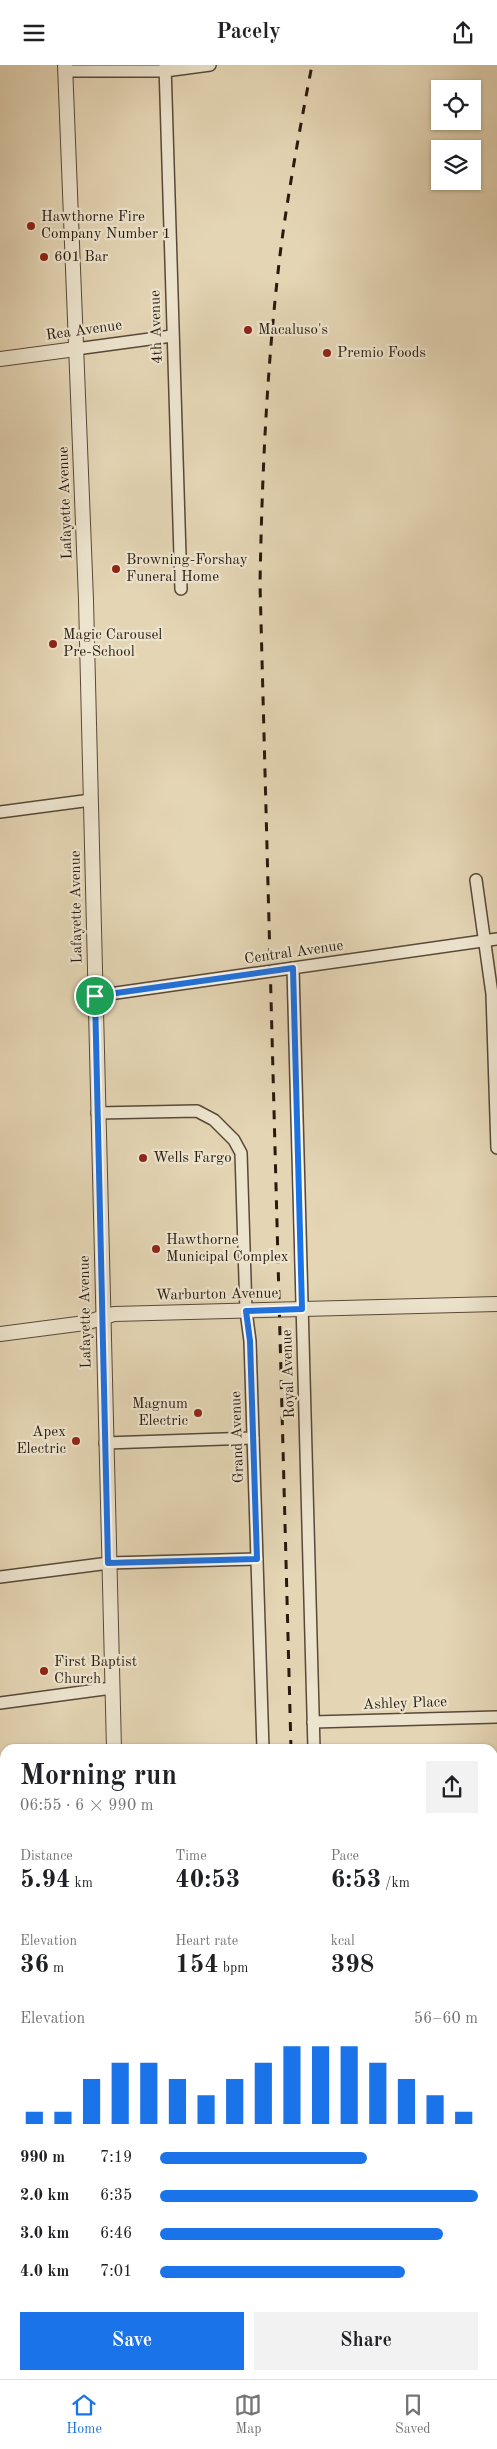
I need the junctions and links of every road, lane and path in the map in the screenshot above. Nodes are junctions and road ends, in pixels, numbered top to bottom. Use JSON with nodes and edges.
{"nodes":[{"id":1,"x":210,"y":65,"type":"edge"},
{"id":2,"x":65,"y":68,"type":"edge"},
{"id":3,"x":165,"y":68,"type":"edge"},
{"id":4,"x":172,"y":336,"type":"junction"},
{"id":5,"x":76,"y":349,"type":"junction"},
{"id":6,"x":0,"y":359,"type":"edge"},
{"id":7,"x":181,"y":589,"type":"dead end"},
{"id":8,"x":91,"y":800,"type":"junction"},
{"id":9,"x":0,"y":812,"type":"edge"},
{"id":10,"x":476,"y":880,"type":"dead end"},
{"id":11,"x":497,"y":939,"type":"edge"},
{"id":12,"x":485,"y":940,"type":"junction"},
{"id":13,"x":293,"y":968,"type":"junction"},
{"id":14,"x":95,"y":996,"type":"junction"},
{"id":15,"x":496,"y":1070,"type":"edge"},
{"id":16,"x":98,"y":1113,"type":"junction"},
{"id":17,"x":497,"y":1149,"type":"edge"},
{"id":18,"x":497,"y":1304,"type":"edge"},
{"id":19,"x":302,"y":1309,"type":"junction"},
{"id":20,"x":246,"y":1311,"type":"junction"},
{"id":21,"x":102,"y":1318,"type":"junction"},
{"id":22,"x":0,"y":1334,"type":"edge"},
{"id":23,"x":253,"y":1438,"type":"junction"},
{"id":24,"x":105,"y":1443,"type":"junction"},
{"id":25,"x":257,"y":1559,"type":"junction"},
{"id":26,"x":108,"y":1563,"type":"junction"},
{"id":27,"x":0,"y":1577,"type":"edge"},
{"id":28,"x":112,"y":1688,"type":"junction"},
{"id":29,"x":0,"y":1703,"type":"edge"},
{"id":30,"x":497,"y":1717,"type":"edge"},
{"id":31,"x":313,"y":1722,"type":"junction"},
{"id":32,"x":114,"y":1744,"type":"edge"},
{"id":33,"x":263,"y":1744,"type":"edge"},
{"id":34,"x":314,"y":1744,"type":"edge"}],
"edges":[{"from":1,"to":3,"type":"street"},
{"from":2,"to":3,"type":"street"},
{"from":2,"to":5,"type":"street","name":"Lafayette Avenue"},
{"from":3,"to":4,"type":"street","name":"4th Avenue"},
{"from":4,"to":5,"type":"street","name":"Rea Avenue"},
{"from":4,"to":7,"type":"street","name":"4th Avenue"},
{"from":5,"to":6,"type":"street","name":"Rea Avenue"},
{"from":5,"to":8,"type":"street","name":"Lafayette Avenue"},
{"from":8,"to":9,"type":"street"},
{"from":8,"to":14,"type":"street","name":"Lafayette Avenue"},
{"from":10,"to":12,"type":"street"},
{"from":11,"to":12,"type":"street","name":"Central Avenue"},
{"from":12,"to":13,"type":"street","name":"Central Avenue"},
{"from":12,"to":15,"type":"street"},
{"from":13,"to":14,"type":"street","name":"Central Avenue"},
{"from":13,"to":19,"type":"street","name":"Royal Avenue"},
{"from":14,"to":16,"type":"street","name":"Lafayette Avenue"},
{"from":15,"to":17,"type":"street"},
{"from":16,"to":20,"type":"street","name":"Grand Avenue"},
{"from":16,"to":21,"type":"street","name":"Lafayette Avenue"},
{"from":18,"to":19,"type":"street","name":"Warburton Avenue"},
{"from":19,"to":20,"type":"street","name":"Warburton Avenue"},
{"from":19,"to":31,"type":"street","name":"Royal Avenue"},
{"from":20,"to":21,"type":"street","name":"Warburton Avenue"},
{"from":20,"to":23,"type":"street","name":"Grand Avenue"},
{"from":21,"to":22,"type":"street","name":"Warburton Avenue"},
{"from":21,"to":24,"type":"street","name":"Lafayette Avenue"},
{"from":23,"to":24,"type":"street"},
{"from":23,"to":25,"type":"street","name":"Grand Avenue"},
{"from":24,"to":26,"type":"street","name":"Lafayette Avenue"},
{"from":25,"to":26,"type":"street"},
{"from":25,"to":33,"type":"street","name":"Grand Avenue"},
{"from":26,"to":27,"type":"street"},
{"from":26,"to":28,"type":"street","name":"Lafayette Avenue"},
{"from":28,"to":29,"type":"street"},
{"from":28,"to":32,"type":"street","name":"Lafayette Avenue"},
{"from":30,"to":31,"type":"street","name":"Ashley Place"},
{"from":31,"to":34,"type":"street","name":"Royal Avenue"}]}
